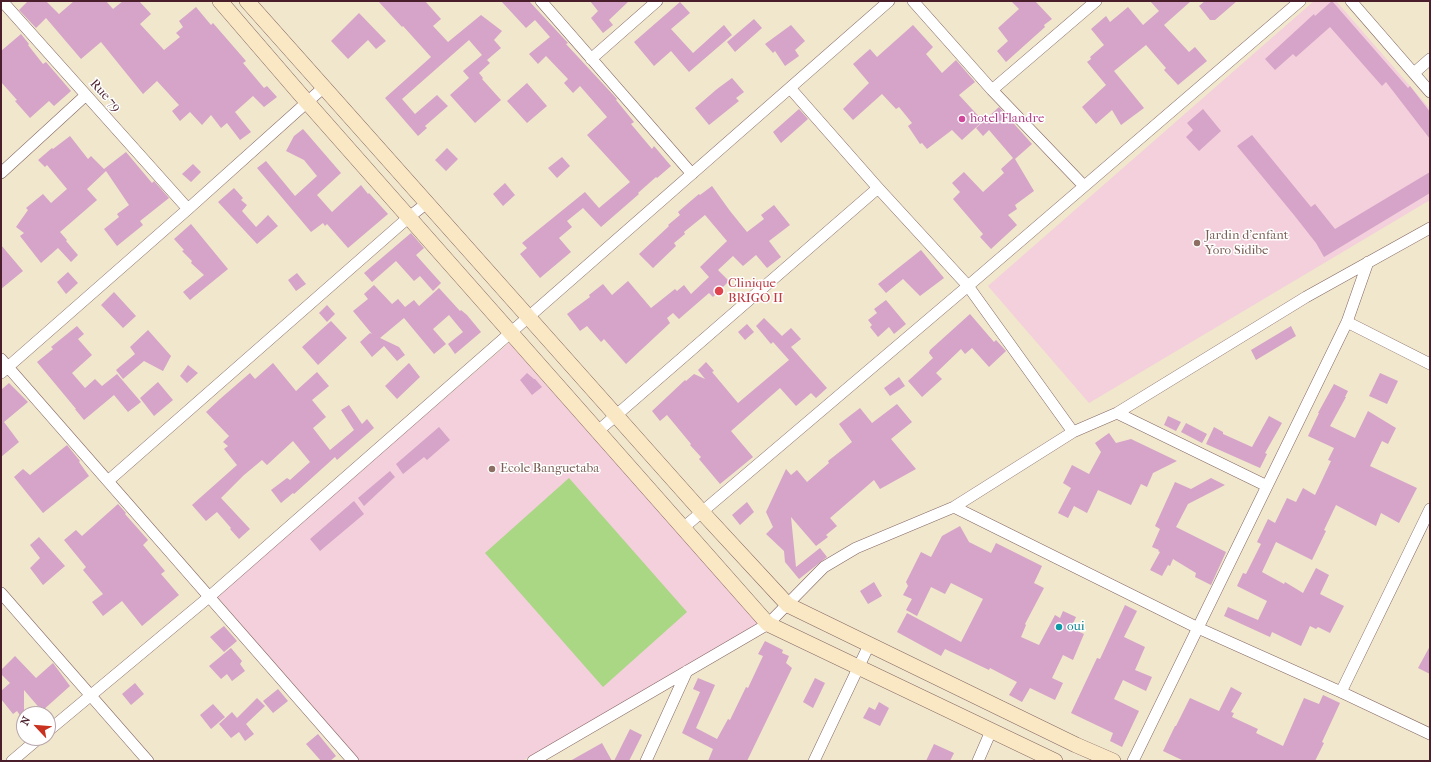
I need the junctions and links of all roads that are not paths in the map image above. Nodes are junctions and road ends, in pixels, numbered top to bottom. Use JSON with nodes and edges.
{"nodes":[{"id":1,"x":2,"y":1,"type":"edge"},
{"id":2,"x":220,"y":1,"type":"edge"},
{"id":3,"x":247,"y":1,"type":"edge"},
{"id":4,"x":541,"y":1,"type":"edge"},
{"id":5,"x":657,"y":1,"type":"edge"},
{"id":6,"x":889,"y":1,"type":"edge"},
{"id":7,"x":913,"y":1,"type":"edge"},
{"id":8,"x":1096,"y":1,"type":"edge"},
{"id":9,"x":1300,"y":1,"type":"edge"},
{"id":10,"x":1351,"y":1,"type":"edge"},
{"id":11,"x":1430,"y":59,"type":"edge"},
{"id":12,"x":590,"y":60,"type":"junction"},
{"id":13,"x":1414,"y":73,"type":"junction"},
{"id":14,"x":324,"y":87,"type":"junction"},
{"id":15,"x":790,"y":88,"type":"junction"},
{"id":16,"x":992,"y":90,"type":"junction"},
{"id":17,"x":1430,"y":92,"type":"edge"},
{"id":18,"x":86,"y":95,"type":"junction"},
{"id":19,"x":307,"y":102,"type":"junction"},
{"id":20,"x":1,"y":173,"type":"edge"},
{"id":21,"x":692,"y":174,"type":"junction"},
{"id":22,"x":1084,"y":186,"type":"junction"},
{"id":23,"x":878,"y":188,"type":"junction"},
{"id":24,"x":427,"y":203,"type":"junction"},
{"id":25,"x":188,"y":209,"type":"junction"},
{"id":26,"x":409,"y":217,"type":"junction"},
{"id":27,"x":1430,"y":228,"type":"edge"},
{"id":28,"x":1368,"y":262,"type":"junction"},
{"id":29,"x":968,"y":286,"type":"junction"},
{"id":30,"x":528,"y":317,"type":"junction"},
{"id":31,"x":1347,"y":322,"type":"junction"},
{"id":32,"x":511,"y":332,"type":"junction"},
{"id":33,"x":1430,"y":364,"type":"edge"},
{"id":34,"x":3,"y":366,"type":"edge"},
{"id":35,"x":1117,"y":413,"type":"junction"},
{"id":36,"x":616,"y":416,"type":"junction"},
{"id":37,"x":598,"y":431,"type":"junction"},
{"id":38,"x":1073,"y":432,"type":"junction"},
{"id":39,"x":108,"y":481,"type":"junction"},
{"id":40,"x":1267,"y":486,"type":"junction"},
{"id":41,"x":954,"y":507,"type":"junction"},
{"id":42,"x":1430,"y":509,"type":"edge"},
{"id":43,"x":702,"y":512,"type":"junction"},
{"id":44,"x":683,"y":528,"type":"junction"},
{"id":45,"x":1,"y":593,"type":"edge"},
{"id":46,"x":209,"y":597,"type":"junction"},
{"id":47,"x":788,"y":605,"type":"junction"},
{"id":48,"x":768,"y":624,"type":"junction"},
{"id":49,"x":1198,"y":628,"type":"junction"},
{"id":50,"x":869,"y":645,"type":"junction"},
{"id":51,"x":858,"y":668,"type":"junction"},
{"id":52,"x":687,"y":671,"type":"junction"},
{"id":53,"x":1341,"y":692,"type":"junction"},
{"id":54,"x":90,"y":695,"type":"junction"},
{"id":55,"x":56,"y":724,"type":"edge"},
{"id":56,"x":992,"y":731,"type":"junction"},
{"id":57,"x":1430,"y":734,"type":"edge"},
{"id":58,"x":30,"y":746,"type":"edge"},
{"id":59,"x":12,"y":761,"type":"edge"},
{"id":60,"x":148,"y":761,"type":"edge"},
{"id":61,"x":353,"y":761,"type":"edge"},
{"id":62,"x":533,"y":761,"type":"edge"},
{"id":63,"x":646,"y":761,"type":"edge"},
{"id":64,"x":814,"y":761,"type":"edge"},
{"id":65,"x":978,"y":761,"type":"edge"},
{"id":66,"x":1055,"y":761,"type":"edge"},
{"id":67,"x":1113,"y":761,"type":"edge"},
{"id":68,"x":1133,"y":761,"type":"edge"}],
"edges":[{"from":1,"to":18,"type":"street","name":"Rue 79"},
{"from":2,"to":19,"type":"street"},
{"from":3,"to":14,"type":"street"},
{"from":4,"to":12,"type":"street"},
{"from":5,"to":12,"type":"street"},
{"from":6,"to":15,"type":"street"},
{"from":7,"to":16,"type":"street"},
{"from":8,"to":16,"type":"street"},
{"from":9,"to":22,"type":"street"},
{"from":10,"to":13,"type":"street"},
{"from":11,"to":13,"type":"street"},
{"from":12,"to":21,"type":"street"},
{"from":13,"to":17,"type":"street"},
{"from":14,"to":19,"type":"street"},
{"from":14,"to":24,"type":"street"},
{"from":15,"to":21,"type":"street"},
{"from":15,"to":23,"type":"street"},
{"from":16,"to":22,"type":"street"},
{"from":18,"to":20,"type":"street"},
{"from":18,"to":25,"type":"street","name":"Rue 79"},
{"from":19,"to":25,"type":"street"},
{"from":19,"to":26,"type":"street"},
{"from":21,"to":30,"type":"street"},
{"from":22,"to":29,"type":"street"},
{"from":23,"to":29,"type":"street"},
{"from":23,"to":36,"type":"street"},
{"from":24,"to":26,"type":"street"},
{"from":24,"to":30,"type":"street"},
{"from":25,"to":34,"type":"street"},
{"from":26,"to":32,"type":"street"},
{"from":26,"to":39,"type":"street"},
{"from":27,"to":28,"type":"street"},
{"from":28,"to":31,"type":"street"},
{"from":28,"to":35,"type":"street"},
{"from":29,"to":38,"type":"street"},
{"from":29,"to":43,"type":"street"},
{"from":30,"to":32,"type":"street"},
{"from":30,"to":36,"type":"street"},
{"from":31,"to":33,"type":"street"},
{"from":31,"to":40,"type":"street"},
{"from":32,"to":37,"type":"street"},
{"from":32,"to":46,"type":"street"},
{"from":34,"to":39,"type":"street"},
{"from":35,"to":38,"type":"street"},
{"from":35,"to":40,"type":"street"},
{"from":36,"to":37,"type":"street"},
{"from":36,"to":43,"type":"street"},
{"from":37,"to":44,"type":"street"},
{"from":38,"to":41,"type":"street"},
{"from":39,"to":46,"type":"street"},
{"from":40,"to":49,"type":"street"},
{"from":41,"to":47,"type":"street"},
{"from":41,"to":49,"type":"street"},
{"from":42,"to":53,"type":"street"},
{"from":43,"to":44,"type":"street"},
{"from":43,"to":47,"type":"street"},
{"from":44,"to":48,"type":"street"},
{"from":45,"to":54,"type":"street"},
{"from":46,"to":54,"type":"street"},
{"from":46,"to":61,"type":"street"},
{"from":47,"to":48,"type":"street"},
{"from":47,"to":50,"type":"street"},
{"from":48,"to":51,"type":"street"},
{"from":48,"to":52,"type":"street"},
{"from":49,"to":53,"type":"street"},
{"from":49,"to":68,"type":"street"},
{"from":50,"to":51,"type":"street"},
{"from":50,"to":67,"type":"street"},
{"from":51,"to":56,"type":"street"},
{"from":51,"to":64,"type":"street"},
{"from":52,"to":62,"type":"street"},
{"from":52,"to":63,"type":"street"},
{"from":53,"to":57,"type":"street"},
{"from":54,"to":55,"type":"street"},
{"from":54,"to":60,"type":"street"},
{"from":56,"to":65,"type":"street"},
{"from":56,"to":66,"type":"street"},
{"from":58,"to":59,"type":"street"}]}
